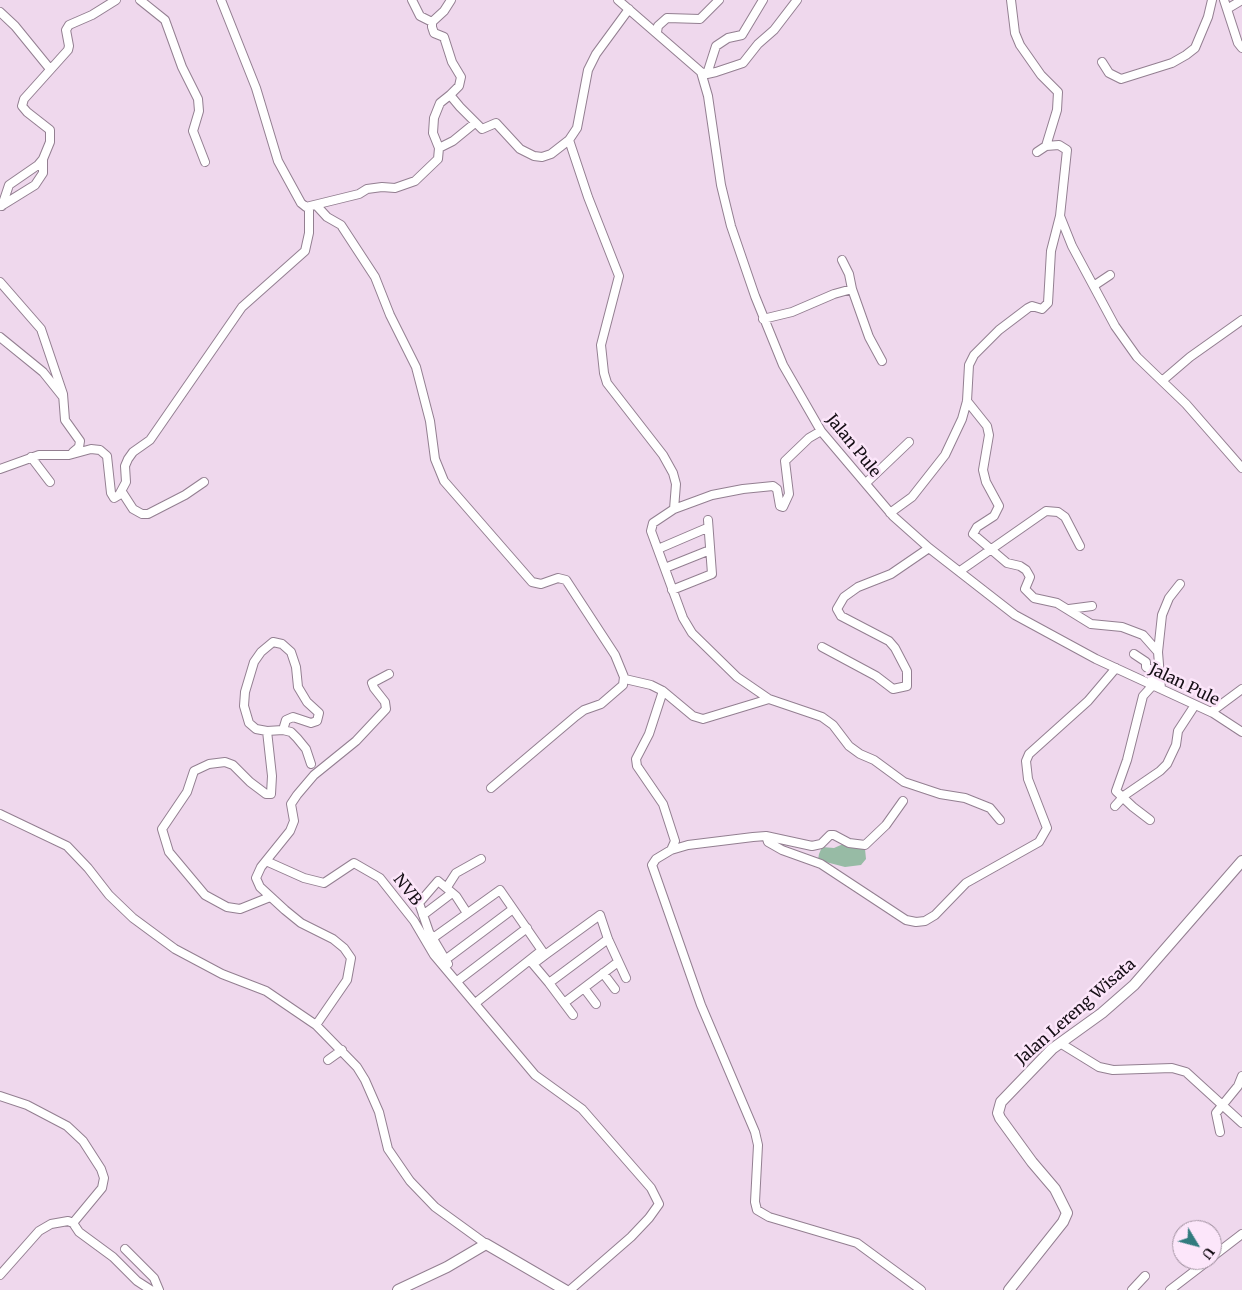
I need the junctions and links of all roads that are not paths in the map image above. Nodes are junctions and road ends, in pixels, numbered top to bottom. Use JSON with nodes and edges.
{"nodes":[{"id":1,"x":116,"y":0,"type":"edge"},
{"id":2,"x":140,"y":0,"type":"edge"},
{"id":3,"x":221,"y":0,"type":"edge"},
{"id":4,"x":412,"y":0,"type":"edge"},
{"id":5,"x":451,"y":0,"type":"edge"},
{"id":6,"x":719,"y":0,"type":"edge"},
{"id":7,"x":763,"y":0,"type":"edge"},
{"id":8,"x":797,"y":0,"type":"edge"},
{"id":9,"x":1011,"y":0,"type":"edge"},
{"id":10,"x":1212,"y":0,"type":"edge"},
{"id":11,"x":1224,"y":0,"type":"edge"},
{"id":12,"x":1242,"y":0,"type":"edge"},
{"id":13,"x":620,"y":1,"type":"edge"},
{"id":14,"x":629,"y":9,"type":"junction"},
{"id":15,"x":1227,"y":9,"type":"junction"},
{"id":16,"x":0,"y":12,"type":"edge"},
{"id":17,"x":432,"y":22,"type":"junction"},
{"id":18,"x":656,"y":32,"type":"junction"},
{"id":19,"x":1242,"y":48,"type":"edge"},
{"id":20,"x":1102,"y":62,"type":"dead end"},
{"id":21,"x":50,"y":69,"type":"junction"},
{"id":22,"x":704,"y":73,"type":"junction"},
{"id":23,"x":450,"y":95,"type":"junction"},
{"id":24,"x":474,"y":123,"type":"junction"},
{"id":25,"x":569,"y":140,"type":"junction"},
{"id":26,"x":1046,"y":146,"type":"junction"},
{"id":27,"x":439,"y":148,"type":"junction"},
{"id":28,"x":1037,"y":152,"type":"dead end"},
{"id":29,"x":43,"y":159,"type":"junction"},
{"id":30,"x":205,"y":162,"type":"dead end"},
{"id":31,"x":1,"y":206,"type":"edge"},
{"id":32,"x":312,"y":206,"type":"junction"},
{"id":33,"x":1060,"y":216,"type":"junction"},
{"id":34,"x":842,"y":260,"type":"dead end"},
{"id":35,"x":1110,"y":275,"type":"dead end"},
{"id":36,"x":0,"y":282,"type":"edge"},
{"id":37,"x":1095,"y":285,"type":"junction"},
{"id":38,"x":852,"y":288,"type":"junction"},
{"id":39,"x":763,"y":319,"type":"junction"},
{"id":40,"x":1242,"y":320,"type":"edge"},
{"id":41,"x":0,"y":337,"type":"edge"},
{"id":42,"x":882,"y":361,"type":"dead end"},
{"id":43,"x":1162,"y":381,"type":"junction"},
{"id":44,"x":63,"y":398,"type":"junction"},
{"id":45,"x":967,"y":402,"type":"junction"},
{"id":46,"x":821,"y":431,"type":"junction"},
{"id":47,"x":909,"y":442,"type":"dead end"},
{"id":48,"x":69,"y":455,"type":"junction"},
{"id":49,"x":31,"y":457,"type":"junction"},
{"id":50,"x":1242,"y":468,"type":"edge"},
{"id":51,"x":0,"y":469,"type":"edge"},
{"id":52,"x":50,"y":482,"type":"dead end"},
{"id":53,"x":204,"y":482,"type":"dead end"},
{"id":54,"x":866,"y":483,"type":"junction"},
{"id":55,"x":122,"y":492,"type":"junction"},
{"id":56,"x":674,"y":509,"type":"junction"},
{"id":57,"x":890,"y":513,"type":"junction"},
{"id":58,"x":1080,"y":546,"type":"dead end"},
{"id":59,"x":929,"y":548,"type":"junction"},
{"id":60,"x":658,"y":549,"type":"junction"},
{"id":61,"x":710,"y":550,"type":"junction"},
{"id":62,"x":990,"y":550,"type":"junction"},
{"id":63,"x":665,"y":568,"type":"junction"},
{"id":64,"x":960,"y":571,"type":"junction"},
{"id":65,"x":1180,"y":584,"type":"dead end"},
{"id":66,"x":672,"y":590,"type":"junction"},
{"id":67,"x":1092,"y":606,"type":"dead end"},
{"id":68,"x":1069,"y":609,"type":"junction"},
{"id":69,"x":822,"y":647,"type":"dead end"},
{"id":70,"x":1158,"y":652,"type":"junction"},
{"id":71,"x":1134,"y":654,"type":"dead end"},
{"id":72,"x":1116,"y":668,"type":"junction"},
{"id":73,"x":389,"y":674,"type":"dead end"},
{"id":74,"x":625,"y":680,"type":"junction"},
{"id":75,"x":1157,"y":687,"type":"junction"},
{"id":76,"x":1242,"y":689,"type":"edge"},
{"id":77,"x":663,"y":691,"type":"junction"},
{"id":78,"x":769,"y":699,"type":"junction"},
{"id":79,"x":1195,"y":705,"type":"junction"},
{"id":80,"x":1211,"y":712,"type":"junction"},
{"id":81,"x":283,"y":730,"type":"junction"},
{"id":82,"x":267,"y":731,"type":"junction"},
{"id":83,"x":1242,"y":732,"type":"edge"},
{"id":84,"x":311,"y":764,"type":"dead end"},
{"id":85,"x":491,"y":788,"type":"dead end"},
{"id":86,"x":1123,"y":798,"type":"junction"},
{"id":87,"x":903,"y":801,"type":"dead end"},
{"id":88,"x":1115,"y":806,"type":"dead end"},
{"id":89,"x":0,"y":814,"type":"edge"},
{"id":90,"x":1000,"y":820,"type":"dead end"},
{"id":91,"x":1150,"y":820,"type":"dead end"},
{"id":92,"x":766,"y":836,"type":"junction"},
{"id":93,"x":671,"y":850,"type":"junction"},
{"id":94,"x":481,"y":859,"type":"dead end"},
{"id":95,"x":266,"y":861,"type":"junction"},
{"id":96,"x":1242,"y":861,"type":"edge"},
{"id":97,"x":450,"y":890,"type":"junction"},
{"id":98,"x":270,"y":897,"type":"junction"},
{"id":99,"x":513,"y":909,"type":"junction"},
{"id":100,"x":467,"y":913,"type":"junction"},
{"id":101,"x":423,"y":915,"type":"junction"},
{"id":102,"x":528,"y":928,"type":"junction"},
{"id":103,"x":433,"y":938,"type":"junction"},
{"id":104,"x":608,"y":939,"type":"junction"},
{"id":105,"x":543,"y":953,"type":"junction"},
{"id":106,"x":445,"y":960,"type":"junction"},
{"id":107,"x":531,"y":962,"type":"junction"},
{"id":108,"x":618,"y":962,"type":"junction"},
{"id":109,"x":603,"y":973,"type":"junction"},
{"id":110,"x":626,"y":978,"type":"dead end"},
{"id":111,"x":460,"y":979,"type":"junction"},
{"id":112,"x":549,"y":983,"type":"junction"},
{"id":113,"x":584,"y":988,"type":"junction"},
{"id":114,"x":614,"y":989,"type":"dead end"},
{"id":115,"x":478,"y":1001,"type":"junction"},
{"id":116,"x":564,"y":1003,"type":"junction"},
{"id":117,"x":596,"y":1004,"type":"dead end"},
{"id":118,"x":485,"y":1015,"type":"junction"},
{"id":119,"x":573,"y":1015,"type":"dead end"},
{"id":120,"x":316,"y":1025,"type":"junction"},
{"id":121,"x":1060,"y":1043,"type":"junction"},
{"id":122,"x":342,"y":1050,"type":"junction"},
{"id":123,"x":328,"y":1060,"type":"dead end"},
{"id":124,"x":1242,"y":1076,"type":"edge"},
{"id":125,"x":0,"y":1096,"type":"edge"},
{"id":126,"x":1222,"y":1106,"type":"junction"},
{"id":127,"x":1242,"y":1123,"type":"edge"},
{"id":128,"x":1220,"y":1132,"type":"dead end"},
{"id":129,"x":73,"y":1223,"type":"junction"},
{"id":130,"x":1242,"y":1234,"type":"edge"},
{"id":131,"x":486,"y":1244,"type":"junction"},
{"id":132,"x":125,"y":1249,"type":"dead end"},
{"id":133,"x":1222,"y":1250,"type":"edge"},
{"id":134,"x":1196,"y":1270,"type":"edge"},
{"id":135,"x":0,"y":1275,"type":"edge"},
{"id":136,"x":1145,"y":1276,"type":"dead end"},
{"id":137,"x":151,"y":1290,"type":"edge"},
{"id":138,"x":159,"y":1290,"type":"edge"},
{"id":139,"x":398,"y":1290,"type":"edge"},
{"id":140,"x":565,"y":1290,"type":"edge"},
{"id":141,"x":570,"y":1290,"type":"edge"},
{"id":142,"x":921,"y":1290,"type":"edge"},
{"id":143,"x":1009,"y":1290,"type":"edge"},
{"id":144,"x":1132,"y":1290,"type":"edge"},
{"id":145,"x":1170,"y":1290,"type":"edge"}],
"edges":[{"from":1,"to":21,"type":"street"},
{"from":2,"to":30,"type":"street"},
{"from":3,"to":32,"type":"street"},
{"from":4,"to":17,"type":"street"},
{"from":5,"to":17,"type":"street"},
{"from":6,"to":18,"type":"street"},
{"from":7,"to":22,"type":"street"},
{"from":8,"to":22,"type":"street"},
{"from":9,"to":26,"type":"street"},
{"from":10,"to":20,"type":"street"},
{"from":11,"to":15,"type":"street"},
{"from":12,"to":15,"type":"street"},
{"from":13,"to":14,"type":"street","name":"Jalan Pule"},
{"from":14,"to":18,"type":"street","name":"Jalan Pule"},
{"from":14,"to":25,"type":"street"},
{"from":15,"to":19,"type":"street"},
{"from":16,"to":21,"type":"street"},
{"from":17,"to":23,"type":"street"},
{"from":18,"to":22,"type":"street","name":"Jalan Pule"},
{"from":21,"to":29,"type":"street"},
{"from":22,"to":39,"type":"street","name":"Jalan Pule"},
{"from":23,"to":24,"type":"street"},
{"from":23,"to":27,"type":"street"},
{"from":24,"to":25,"type":"street"},
{"from":24,"to":27,"type":"street"},
{"from":25,"to":56,"type":"street"},
{"from":26,"to":28,"type":"street"},
{"from":26,"to":33,"type":"street"},
{"from":27,"to":32,"type":"street"},
{"from":29,"to":31,"type":"street"},
{"from":29,"to":31,"type":"street"},
{"from":32,"to":55,"type":"street"},
{"from":32,"to":74,"type":"street"},
{"from":33,"to":37,"type":"street"},
{"from":33,"to":45,"type":"street"},
{"from":34,"to":38,"type":"street"},
{"from":35,"to":37,"type":"street"},
{"from":36,"to":44,"type":"street"},
{"from":37,"to":43,"type":"street"},
{"from":38,"to":39,"type":"street"},
{"from":38,"to":42,"type":"street"},
{"from":39,"to":46,"type":"street","name":"Jalan Pule"},
{"from":40,"to":43,"type":"street"},
{"from":41,"to":44,"type":"street"},
{"from":43,"to":50,"type":"street"},
{"from":44,"to":48,"type":"street"},
{"from":45,"to":57,"type":"street"},
{"from":45,"to":62,"type":"street"},
{"from":46,"to":54,"type":"street","name":"Jalan Pule"},
{"from":46,"to":56,"type":"street"},
{"from":47,"to":54,"type":"street"},
{"from":48,"to":49,"type":"street"},
{"from":48,"to":55,"type":"street"},
{"from":49,"to":51,"type":"street"},
{"from":49,"to":52,"type":"street"},
{"from":53,"to":55,"type":"street"},
{"from":54,"to":57,"type":"street","name":"Jalan Pule"},
{"from":56,"to":60,"type":"street"},
{"from":57,"to":59,"type":"street","name":"Jalan Pule"},
{"from":58,"to":62,"type":"street"},
{"from":59,"to":64,"type":"street","name":"Jalan Pule"},
{"from":59,"to":69,"type":"street"},
{"from":60,"to":61,"type":"street"},
{"from":60,"to":63,"type":"street"},
{"from":61,"to":63,"type":"street"},
{"from":61,"to":66,"type":"street"},
{"from":62,"to":64,"type":"street"},
{"from":62,"to":68,"type":"street"},
{"from":63,"to":66,"type":"street"},
{"from":64,"to":72,"type":"street","name":"Jalan Pule"},
{"from":65,"to":70,"type":"street"},
{"from":66,"to":78,"type":"street"},
{"from":67,"to":68,"type":"street"},
{"from":68,"to":70,"type":"street"},
{"from":70,"to":75,"type":"street"},
{"from":71,"to":75,"type":"street"},
{"from":72,"to":75,"type":"street","name":"Jalan Pule"},
{"from":72,"to":92,"type":"street"},
{"from":73,"to":95,"type":"street"},
{"from":74,"to":77,"type":"street"},
{"from":74,"to":85,"type":"street"},
{"from":75,"to":79,"type":"street","name":"Jalan Pule"},
{"from":75,"to":86,"type":"street"},
{"from":76,"to":80,"type":"street"},
{"from":77,"to":78,"type":"street"},
{"from":77,"to":93,"type":"street"},
{"from":78,"to":90,"type":"street"},
{"from":79,"to":80,"type":"street","name":"Jalan Pule"},
{"from":79,"to":86,"type":"street"},
{"from":80,"to":83,"type":"street","name":"Jalan Pule"},
{"from":81,"to":82,"type":"street"},
{"from":81,"to":82,"type":"street"},
{"from":81,"to":84,"type":"street"},
{"from":82,"to":98,"type":"street"},
{"from":86,"to":88,"type":"street"},
{"from":86,"to":91,"type":"street"},
{"from":87,"to":92,"type":"street"},
{"from":89,"to":120,"type":"street"},
{"from":92,"to":93,"type":"street"},
{"from":93,"to":142,"type":"street"},
{"from":94,"to":97,"type":"street"},
{"from":95,"to":98,"type":"street"},
{"from":95,"to":118,"type":"street","name":"NVB"},
{"from":96,"to":121,"type":"main road","name":"Jalan Lereng Wisata"},
{"from":97,"to":100,"type":"street"},
{"from":97,"to":101,"type":"street"},
{"from":97,"to":101,"type":"street"},
{"from":98,"to":120,"type":"street"},
{"from":99,"to":100,"type":"street"},
{"from":99,"to":102,"type":"street"},
{"from":99,"to":106,"type":"street"},
{"from":100,"to":103,"type":"street"},
{"from":101,"to":103,"type":"street"},
{"from":102,"to":105,"type":"street"},
{"from":102,"to":111,"type":"street"},
{"from":103,"to":106,"type":"street"},
{"from":104,"to":105,"type":"street"},
{"from":104,"to":108,"type":"street"},
{"from":104,"to":112,"type":"street"},
{"from":105,"to":107,"type":"street"},
{"from":106,"to":111,"type":"street"},
{"from":107,"to":112,"type":"street"},
{"from":107,"to":115,"type":"street"},
{"from":108,"to":109,"type":"street"},
{"from":108,"to":110,"type":"street"},
{"from":109,"to":113,"type":"street"},
{"from":109,"to":114,"type":"street"},
{"from":111,"to":115,"type":"street"},
{"from":112,"to":116,"type":"street"},
{"from":113,"to":116,"type":"street"},
{"from":113,"to":117,"type":"street"},
{"from":115,"to":118,"type":"street"},
{"from":116,"to":119,"type":"street"},
{"from":118,"to":141,"type":"street"},
{"from":120,"to":122,"type":"street"},
{"from":121,"to":126,"type":"street"},
{"from":121,"to":143,"type":"main road","name":"Jalan Lereng Wisata"},
{"from":122,"to":123,"type":"street"},
{"from":122,"to":131,"type":"street"},
{"from":124,"to":126,"type":"street"},
{"from":125,"to":129,"type":"street"},
{"from":126,"to":127,"type":"street"},
{"from":126,"to":128,"type":"street"},
{"from":129,"to":135,"type":"street"},
{"from":129,"to":137,"type":"street"},
{"from":130,"to":133,"type":"street"},
{"from":131,"to":139,"type":"main road"},
{"from":131,"to":140,"type":"main road"},
{"from":132,"to":138,"type":"street"},
{"from":134,"to":145,"type":"street"},
{"from":136,"to":144,"type":"street"}]}
